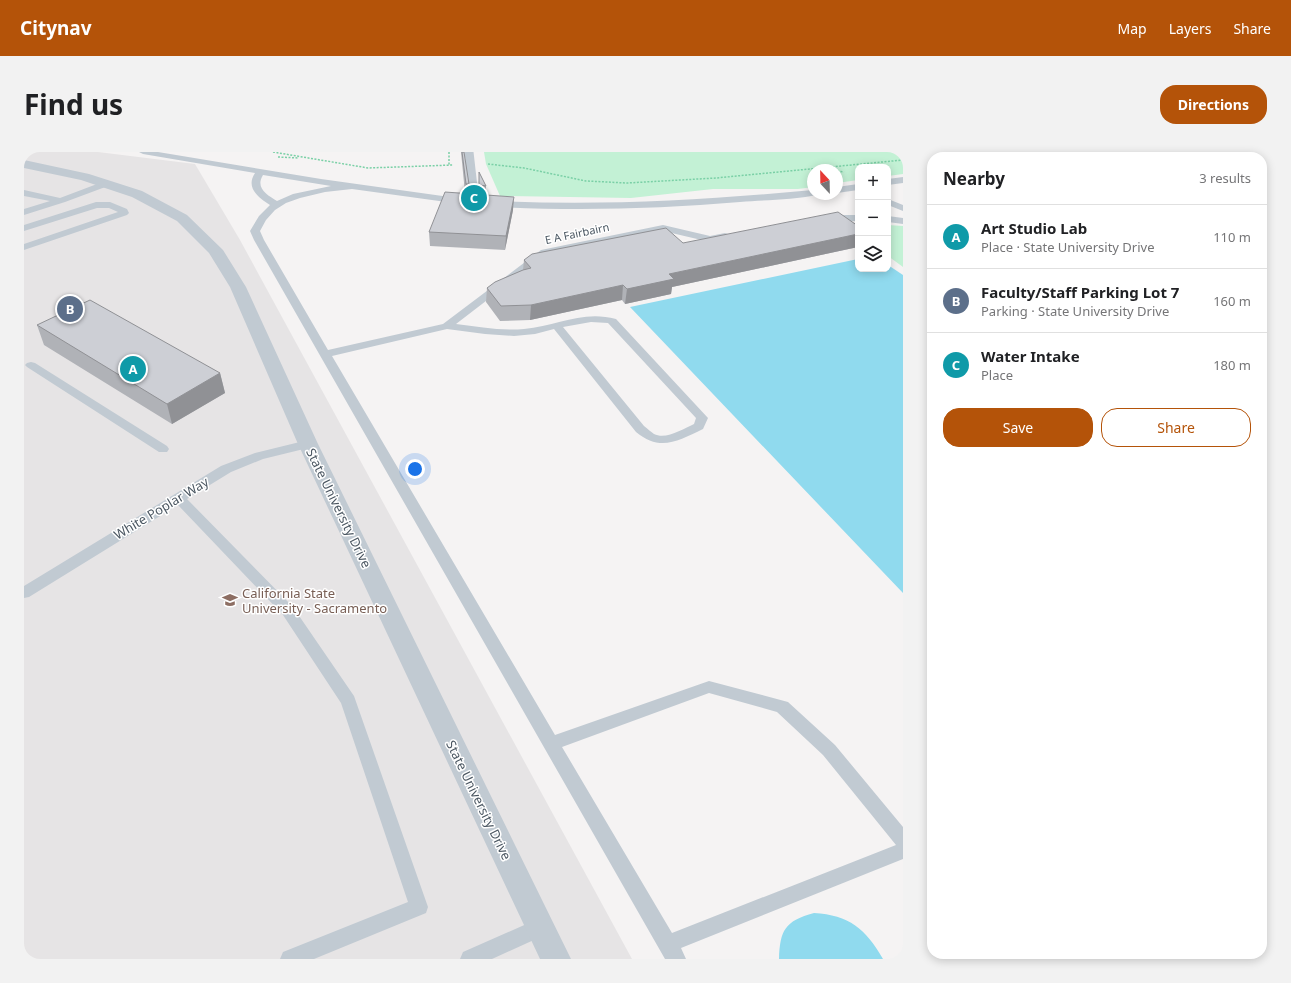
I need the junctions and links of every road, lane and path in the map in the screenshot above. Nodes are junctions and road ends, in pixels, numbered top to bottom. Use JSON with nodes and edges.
{"nodes":[{"id":1,"x":143,"y":152,"type":"edge"},
{"id":2,"x":274,"y":152,"type":"edge"},
{"id":3,"x":449,"y":152,"type":"edge"},
{"id":4,"x":469,"y":152,"type":"edge"},
{"id":5,"x":903,"y":160,"type":"edge"},
{"id":6,"x":24,"y":164,"type":"edge"},
{"id":7,"x":486,"y":164,"type":"dead end"},
{"id":8,"x":449,"y":165,"type":"junction"},
{"id":9,"x":455,"y":165,"type":"dead end"},
{"id":10,"x":843,"y":166,"type":"edge"},
{"id":11,"x":807,"y":169,"type":"edge"},
{"id":12,"x":261,"y":171,"type":"junction"},
{"id":13,"x":903,"y":180,"type":"edge"},
{"id":14,"x":891,"y":182,"type":"edge"},
{"id":15,"x":105,"y":184,"type":"junction"},
{"id":16,"x":353,"y":186,"type":"junction"},
{"id":17,"x":855,"y":187,"type":"edge"},
{"id":18,"x":843,"y":189,"type":"edge"},
{"id":19,"x":843,"y":191,"type":"edge"},
{"id":20,"x":24,"y":193,"type":"edge"},
{"id":21,"x":855,"y":193,"type":"edge"},
{"id":22,"x":807,"y":194,"type":"edge"},
{"id":23,"x":475,"y":199,"type":"junction"},
{"id":24,"x":62,"y":200,"type":"junction"},
{"id":25,"x":891,"y":203,"type":"edge"},
{"id":26,"x":276,"y":205,"type":"junction"},
{"id":27,"x":903,"y":208,"type":"edge"},
{"id":28,"x":25,"y":212,"type":"edge"},
{"id":29,"x":855,"y":218,"type":"edge"},
{"id":30,"x":891,"y":220,"type":"edge"},
{"id":31,"x":815,"y":221,"type":"edge"},
{"id":32,"x":42,"y":222,"type":"junction"},
{"id":33,"x":903,"y":222,"type":"edge"},
{"id":34,"x":24,"y":228,"type":"edge"},
{"id":35,"x":732,"y":235,"type":"edge"},
{"id":36,"x":24,"y":247,"type":"edge"},
{"id":37,"x":447,"y":326,"type":"junction"},
{"id":38,"x":557,"y":326,"type":"junction"},
{"id":39,"x":325,"y":354,"type":"junction"},
{"id":40,"x":31,"y":366,"type":"dead end"},
{"id":41,"x":308,"y":444,"type":"junction"},
{"id":42,"x":163,"y":449,"type":"dead end"},
{"id":43,"x":180,"y":498,"type":"junction"},
{"id":44,"x":24,"y":593,"type":"edge"},
{"id":45,"x":551,"y":744,"type":"junction"},
{"id":46,"x":903,"y":841,"type":"edge"},
{"id":47,"x":903,"y":851,"type":"edge"},
{"id":48,"x":540,"y":927,"type":"junction"},
{"id":49,"x":672,"y":952,"type":"edge"},
{"id":50,"x":290,"y":959,"type":"edge"},
{"id":51,"x":470,"y":959,"type":"edge"},
{"id":52,"x":556,"y":959,"type":"edge"}],
"edges":[{"from":1,"to":12,"type":"lane"},
{"from":2,"to":8,"type":"path"},
{"from":3,"to":8,"type":"path"},
{"from":4,"to":23,"type":"lane","bridge":true},
{"from":5,"to":10,"type":"path"},
{"from":6,"to":15,"type":"street","name":"State University Drive"},
{"from":7,"to":11,"type":"path"},
{"from":8,"to":9,"type":"path"},
{"from":12,"to":16,"type":"lane"},
{"from":12,"to":26,"type":"lane"},
{"from":13,"to":14,"type":"lane"},
{"from":15,"to":24,"type":"lane"},
{"from":15,"to":41,"type":"street","name":"State University Drive"},
{"from":16,"to":23,"type":"lane"},
{"from":16,"to":26,"type":"lane"},
{"from":17,"to":18,"type":"lane"},
{"from":19,"to":21,"type":"lane"},
{"from":20,"to":24,"type":"lane"},
{"from":22,"to":23,"type":"lane"},
{"from":24,"to":28,"type":"lane"},
{"from":25,"to":27,"type":"lane"},
{"from":26,"to":39,"type":"lane"},
{"from":28,"to":32,"type":"lane"},
{"from":29,"to":31,"type":"lane"},
{"from":30,"to":33,"type":"lane"},
{"from":32,"to":34,"type":"lane"},
{"from":32,"to":36,"type":"lane"},
{"from":35,"to":37,"type":"lane","name":"E A Fairbairn"},
{"from":37,"to":38,"type":"lane"},
{"from":37,"to":39,"type":"lane","name":"E A Fairbairn"},
{"from":38,"to":38,"type":"lane"},
{"from":39,"to":45,"type":"lane"},
{"from":40,"to":42,"type":"lane"},
{"from":41,"to":43,"type":"lane","name":"White Poplar Way"},
{"from":41,"to":48,"type":"street","name":"State University Drive"},
{"from":43,"to":44,"type":"lane","name":"White Poplar Way"},
{"from":43,"to":50,"type":"lane"},
{"from":45,"to":46,"type":"lane"},
{"from":45,"to":49,"type":"lane"},
{"from":47,"to":49,"type":"lane"},
{"from":48,"to":51,"type":"lane"},
{"from":48,"to":52,"type":"street","name":"State University Drive"}]}
